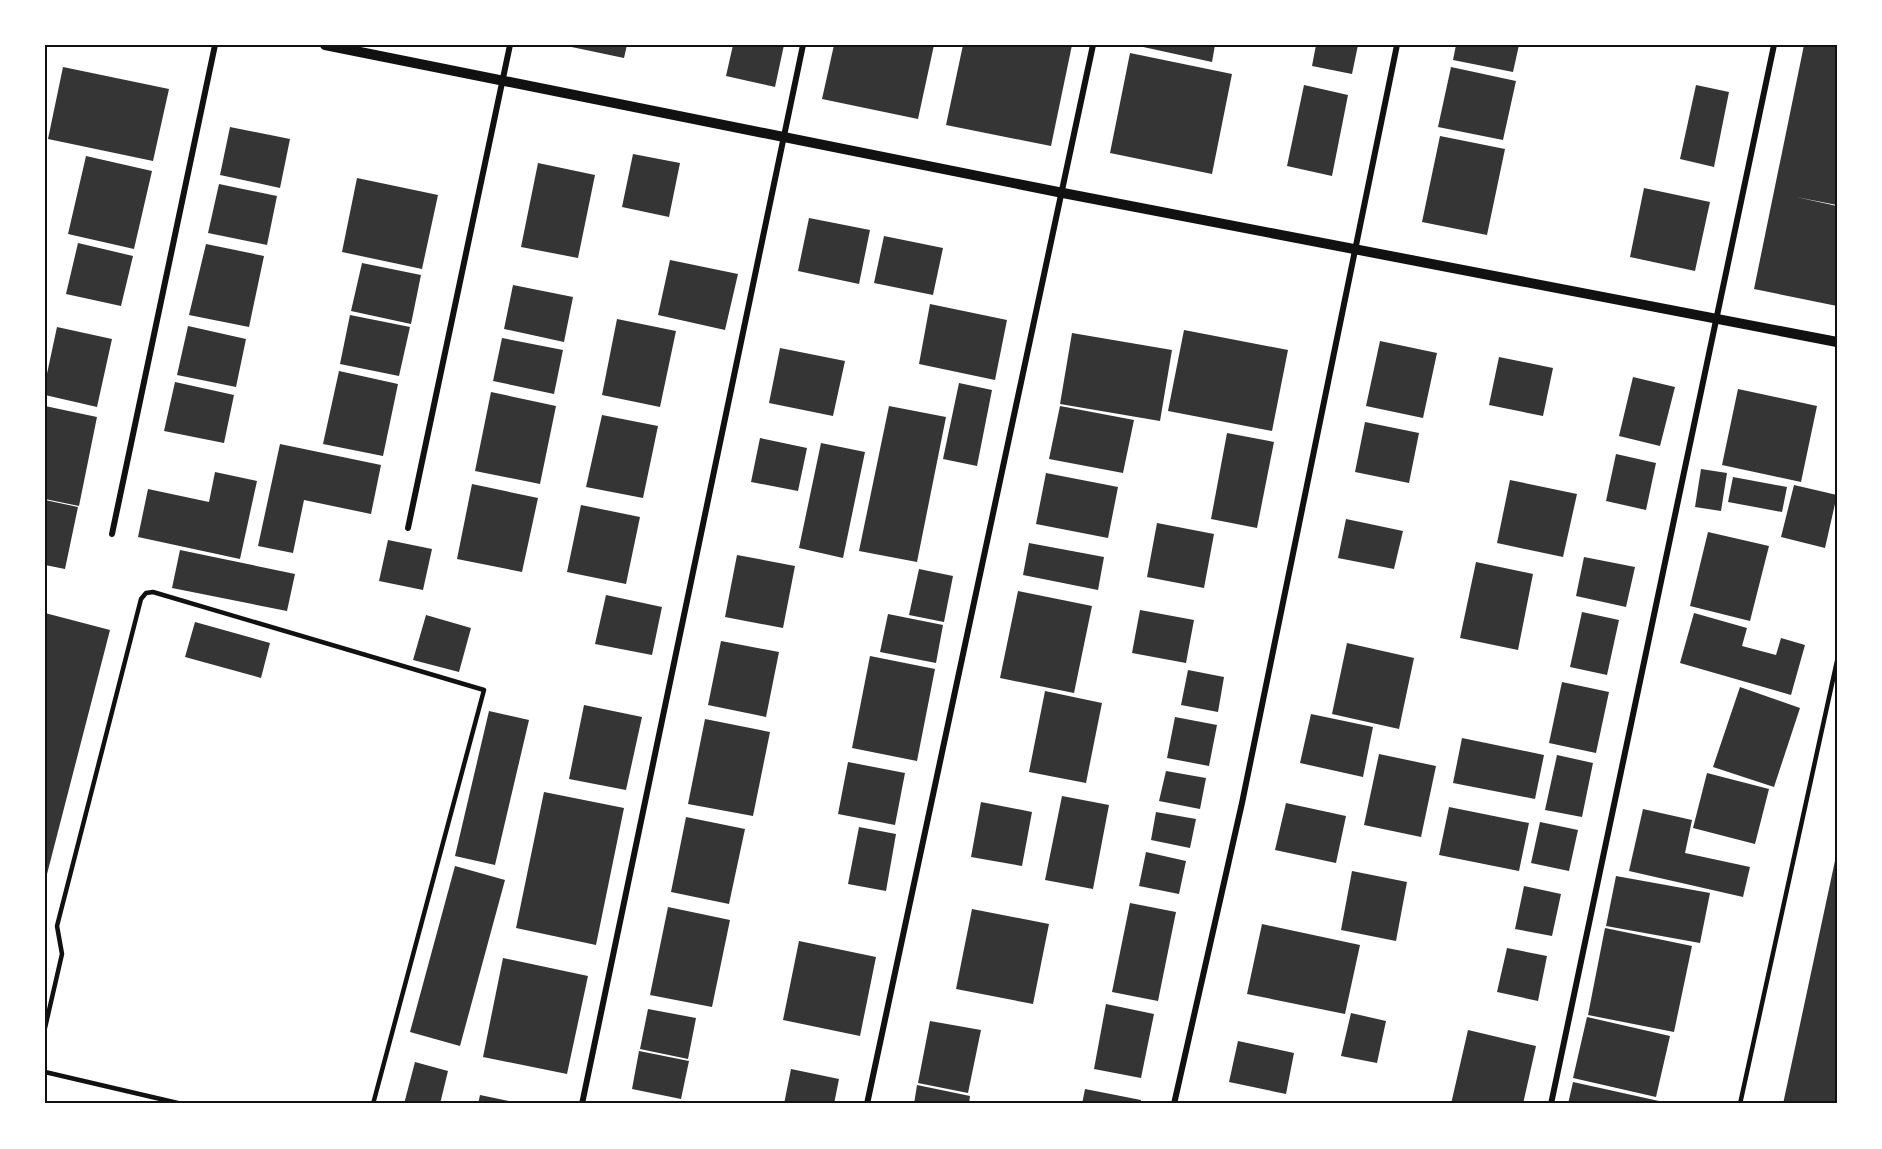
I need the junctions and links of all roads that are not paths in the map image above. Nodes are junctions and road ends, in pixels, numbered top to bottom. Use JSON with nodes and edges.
{"nodes":[{"id":1,"x":215,"y":45,"type":"edge"},
{"id":2,"x":325,"y":45,"type":"edge"},
{"id":3,"x":510,"y":45,"type":"edge"},
{"id":4,"x":803,"y":45,"type":"edge"},
{"id":5,"x":1093,"y":45,"type":"edge"},
{"id":6,"x":1397,"y":45,"type":"edge"},
{"id":7,"x":1774,"y":45,"type":"edge"},
{"id":8,"x":502,"y":81,"type":"junction"},
{"id":9,"x":784,"y":137,"type":"junction"},
{"id":10,"x":1063,"y":193,"type":"junction"},
{"id":11,"x":1356,"y":248,"type":"junction"},
{"id":12,"x":1716,"y":319,"type":"junction"},
{"id":13,"x":1837,"y":342,"type":"edge"},
{"id":14,"x":408,"y":528,"type":"dead end"},
{"id":15,"x":112,"y":534,"type":"dead end"},
{"id":16,"x":1837,"y":661,"type":"edge"},
{"id":17,"x":45,"y":1028,"type":"edge"},
{"id":18,"x":45,"y":1072,"type":"edge"},
{"id":19,"x":182,"y":1104,"type":"edge"},
{"id":20,"x":374,"y":1104,"type":"edge"},
{"id":21,"x":582,"y":1104,"type":"edge"},
{"id":22,"x":867,"y":1104,"type":"edge"},
{"id":23,"x":1174,"y":1104,"type":"edge"},
{"id":24,"x":1551,"y":1104,"type":"edge"},
{"id":25,"x":1740,"y":1104,"type":"edge"}],
"edges":[{"from":1,"to":15,"type":"street"},
{"from":2,"to":8,"type":"street"},
{"from":3,"to":8,"type":"street"},
{"from":4,"to":9,"type":"street"},
{"from":5,"to":10,"type":"street"},
{"from":6,"to":11,"type":"street"},
{"from":7,"to":12,"type":"street"},
{"from":8,"to":9,"type":"street"},
{"from":8,"to":14,"type":"street"},
{"from":9,"to":10,"type":"street"},
{"from":9,"to":21,"type":"street"},
{"from":10,"to":11,"type":"street"},
{"from":10,"to":22,"type":"street"},
{"from":11,"to":12,"type":"street"},
{"from":11,"to":23,"type":"street"},
{"from":12,"to":13,"type":"street"},
{"from":12,"to":24,"type":"street"},
{"from":16,"to":25,"type":"lane"},
{"from":17,"to":20,"type":"lane"},
{"from":18,"to":19,"type":"lane"}]}
